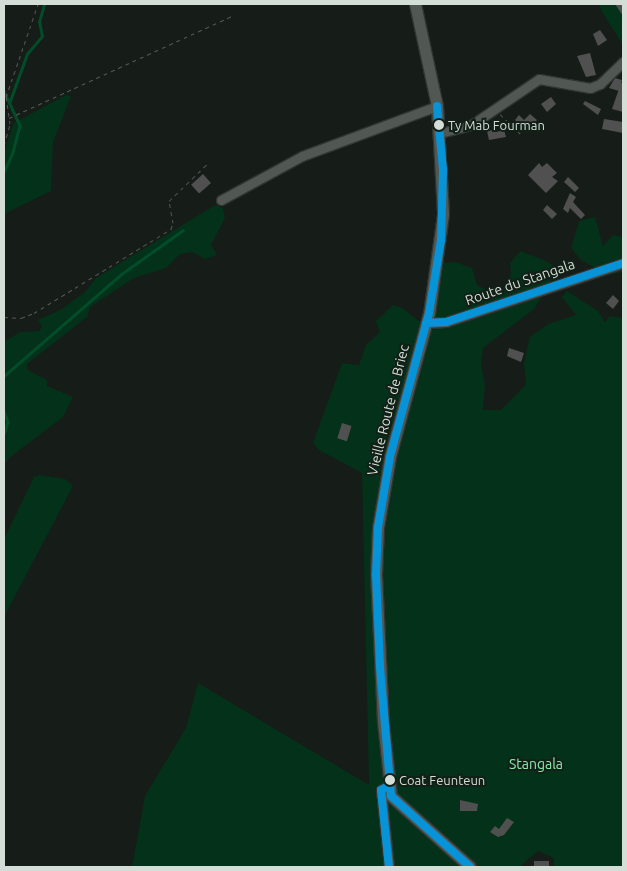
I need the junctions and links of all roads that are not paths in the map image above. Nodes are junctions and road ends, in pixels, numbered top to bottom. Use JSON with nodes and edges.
{"nodes":[{"id":1,"x":415,"y":4,"type":"edge"},
{"id":2,"x":623,"y":62,"type":"edge"},
{"id":3,"x":437,"y":106,"type":"junction"},
{"id":4,"x":440,"y":133,"type":"junction"},
{"id":5,"x":221,"y":200,"type":"dead end"},
{"id":6,"x":623,"y":263,"type":"edge"},
{"id":7,"x":426,"y":322,"type":"junction"},
{"id":8,"x":388,"y":786,"type":"junction"},
{"id":9,"x":389,"y":867,"type":"edge"},
{"id":10,"x":470,"y":867,"type":"edge"}],
"edges":[{"from":1,"to":3,"type":"street","name":"Vieille Route de Briec"},
{"from":2,"to":4,"type":"street"},
{"from":3,"to":4,"type":"street","name":"Vieille Route de Briec"},
{"from":3,"to":5,"type":"street"},
{"from":4,"to":7,"type":"street","name":"Vieille Route de Briec"},
{"from":6,"to":7,"type":"street","name":"Route du Stangala"},
{"from":7,"to":8,"type":"street","name":"Vieille Route de Briec"},
{"from":8,"to":9,"type":"street"},
{"from":8,"to":10,"type":"street","name":"Vieille Route de Briec"}]}
